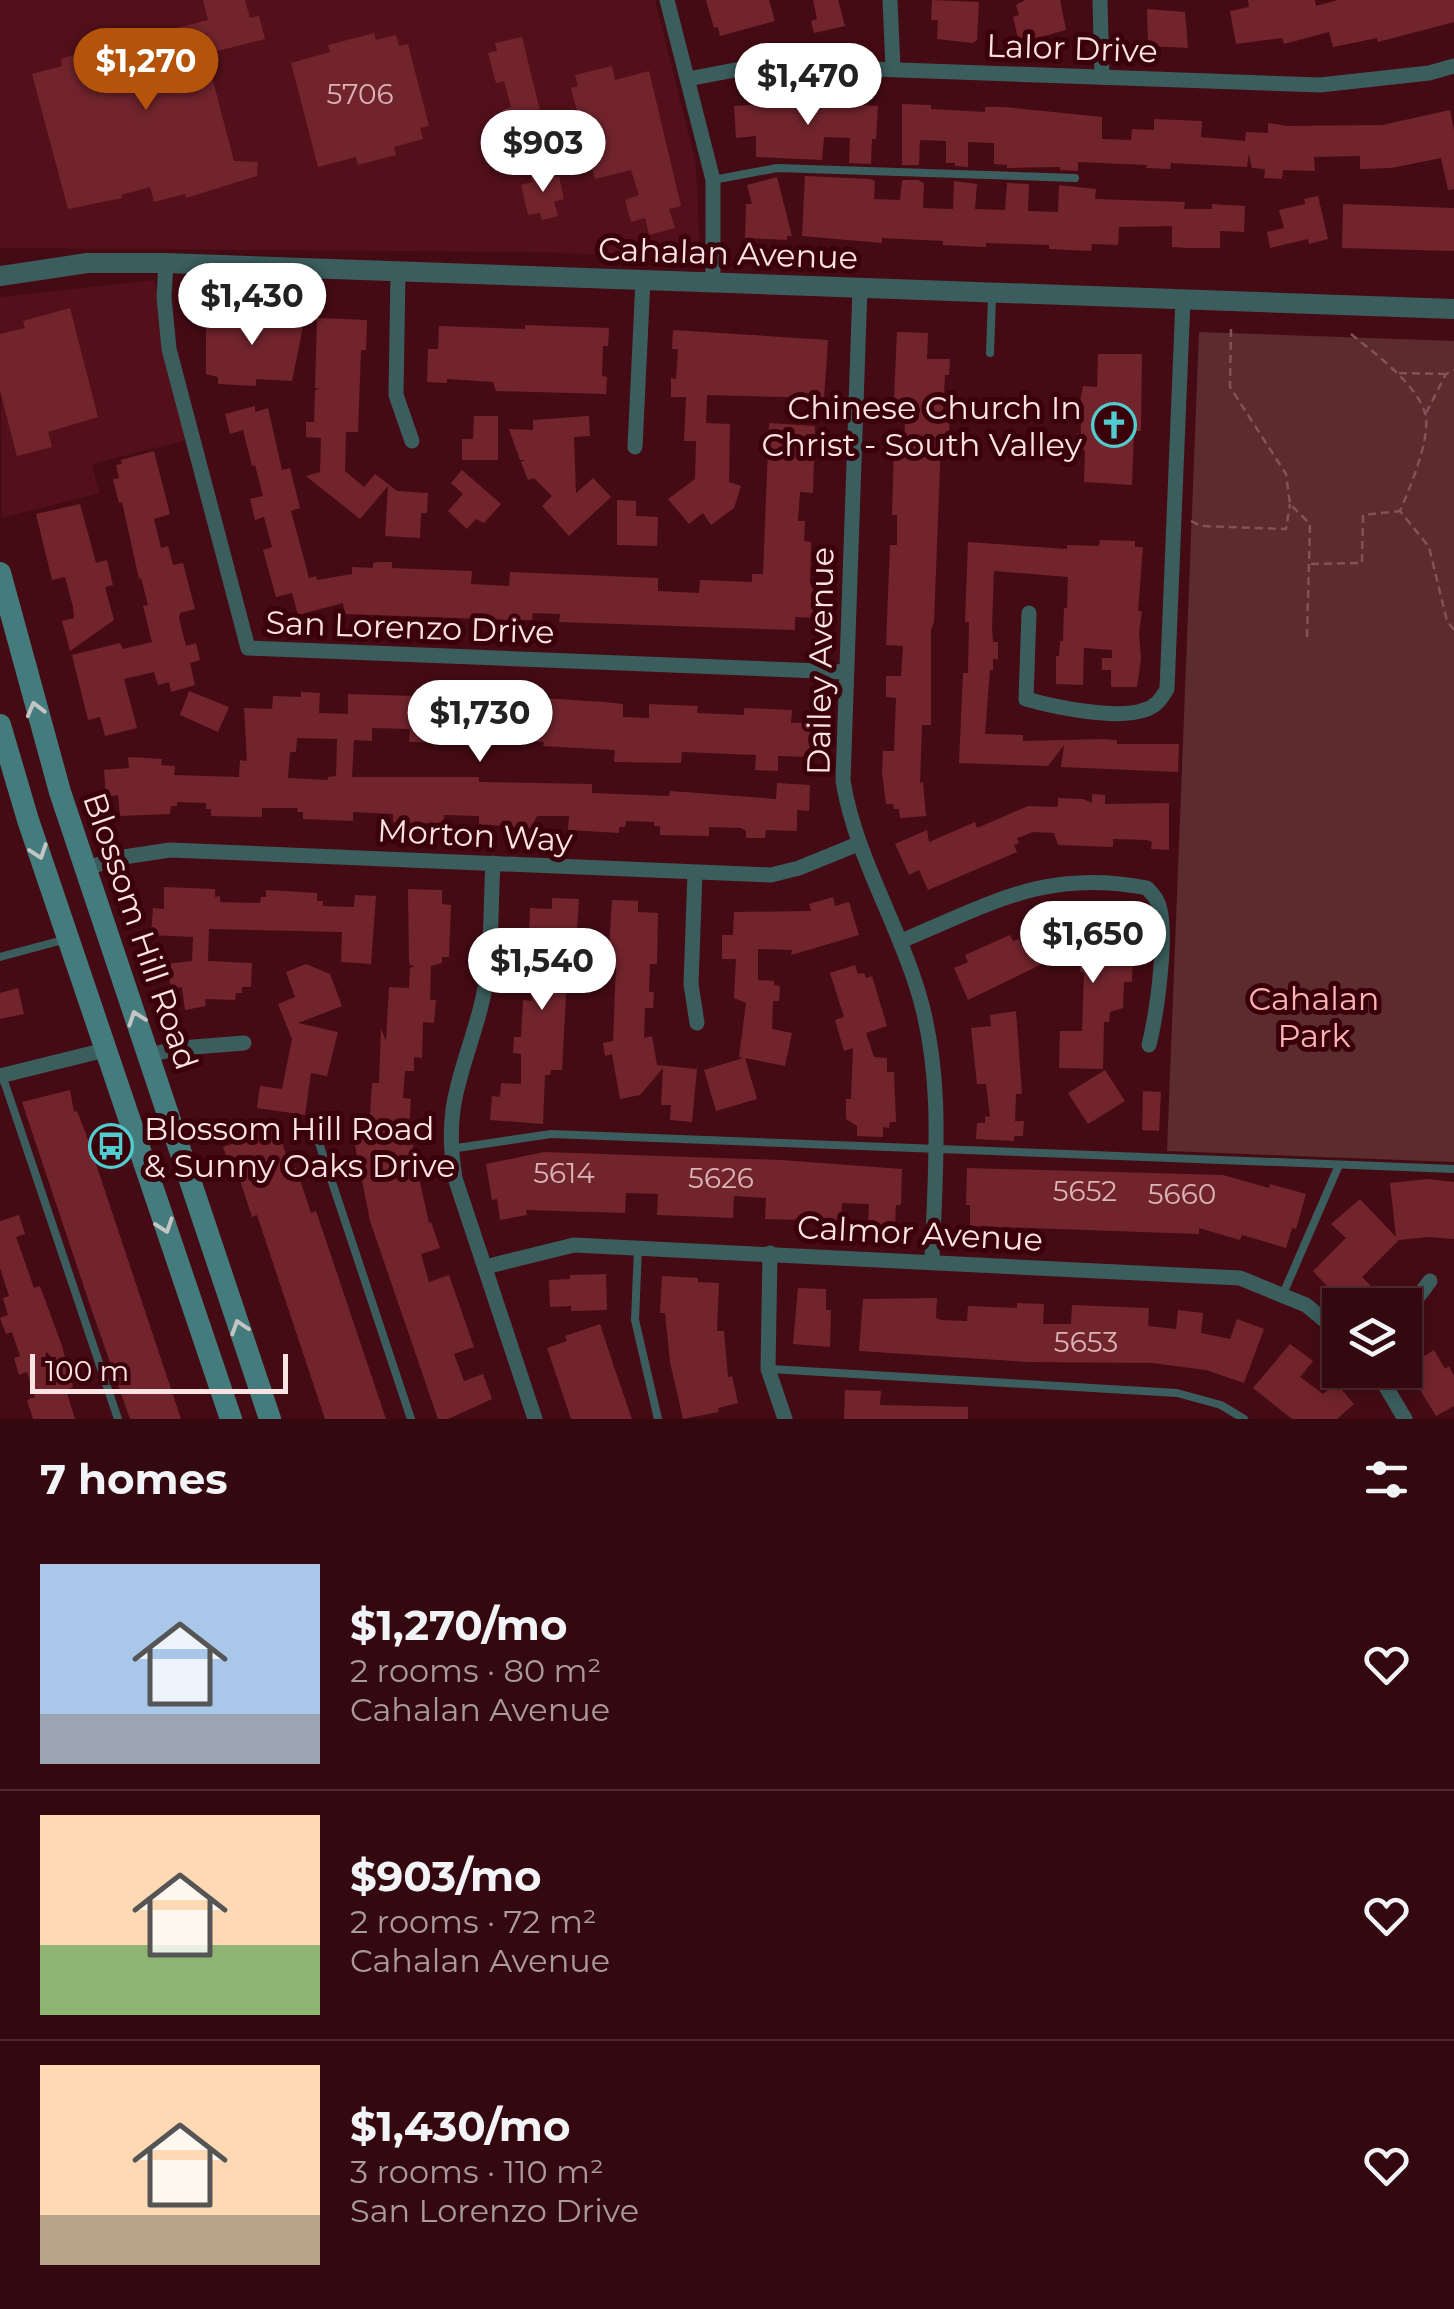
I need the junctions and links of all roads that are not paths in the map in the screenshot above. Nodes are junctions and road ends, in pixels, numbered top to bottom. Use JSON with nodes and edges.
{"nodes":[{"id":1,"x":668,"y":0,"type":"edge"},
{"id":2,"x":890,"y":0,"type":"edge"},
{"id":3,"x":1100,"y":0,"type":"edge"},
{"id":4,"x":1454,"y":66,"type":"edge"},
{"id":5,"x":893,"y":68,"type":"junction"},
{"id":6,"x":1102,"y":77,"type":"junction"},
{"id":7,"x":688,"y":79,"type":"junction"},
{"id":8,"x":1075,"y":178,"type":"dead end"},
{"id":9,"x":713,"y":180,"type":"junction"},
{"id":10,"x":166,"y":262,"type":"junction"},
{"id":11,"x":398,"y":271,"type":"junction"},
{"id":12,"x":0,"y":276,"type":"edge"},
{"id":13,"x":643,"y":280,"type":"junction"},
{"id":14,"x":713,"y":282,"type":"junction"},
{"id":15,"x":860,"y":288,"type":"junction"},
{"id":16,"x":992,"y":292,"type":"junction"},
{"id":17,"x":1183,"y":299,"type":"junction"},
{"id":18,"x":1454,"y":309,"type":"edge"},
{"id":19,"x":990,"y":353,"type":"dead end"},
{"id":20,"x":412,"y":441,"type":"dead end"},
{"id":21,"x":635,"y":448,"type":"dead end"},
{"id":22,"x":0,"y":573,"type":"edge"},
{"id":23,"x":1029,"y":613,"type":"dead end"},
{"id":24,"x":846,"y":672,"type":"junction"},
{"id":25,"x":0,"y":725,"type":"edge"},
{"id":26,"x":7,"y":778,"type":"edge"},
{"id":27,"x":858,"y":844,"type":"junction"},
{"id":28,"x":493,"y":863,"type":"junction"},
{"id":29,"x":85,"y":868,"type":"junction"},
{"id":30,"x":696,"y":872,"type":"junction"},
{"id":31,"x":68,"y":938,"type":"junction"},
{"id":32,"x":901,"y":941,"type":"junction"},
{"id":33,"x":0,"y":957,"type":"edge"},
{"id":34,"x":698,"y":1023,"type":"dead end"},
{"id":35,"x":244,"y":1043,"type":"dead end"},
{"id":36,"x":1148,"y":1045,"type":"dead end"},
{"id":37,"x":106,"y":1050,"type":"junction"},
{"id":38,"x":148,"y":1055,"type":"junction"},
{"id":39,"x":1,"y":1075,"type":"edge"},
{"id":40,"x":316,"y":1134,"type":"dead end"},
{"id":41,"x":450,"y":1150,"type":"junction"},
{"id":42,"x":936,"y":1150,"type":"junction"},
{"id":43,"x":1338,"y":1165,"type":"junction"},
{"id":44,"x":1454,"y":1170,"type":"edge"},
{"id":45,"x":638,"y":1248,"type":"junction"},
{"id":46,"x":770,"y":1253,"type":"junction"},
{"id":47,"x":932,"y":1261,"type":"junction"},
{"id":48,"x":485,"y":1266,"type":"junction"},
{"id":49,"x":1430,"y":1281,"type":"dead end"},
{"id":50,"x":1422,"y":1292,"type":"edge"},
{"id":51,"x":1282,"y":1294,"type":"junction"},
{"id":52,"x":1322,"y":1318,"type":"edge"},
{"id":53,"x":768,"y":1369,"type":"junction"},
{"id":54,"x":1387,"y":1388,"type":"edge"},
{"id":55,"x":118,"y":1419,"type":"edge"},
{"id":56,"x":231,"y":1419,"type":"edge"},
{"id":57,"x":270,"y":1419,"type":"edge"},
{"id":58,"x":411,"y":1419,"type":"edge"},
{"id":59,"x":535,"y":1419,"type":"edge"},
{"id":60,"x":658,"y":1419,"type":"edge"},
{"id":61,"x":785,"y":1419,"type":"edge"},
{"id":62,"x":1244,"y":1419,"type":"edge"},
{"id":63,"x":1405,"y":1419,"type":"edge"}],
"edges":[{"from":1,"to":7,"type":"street"},
{"from":2,"to":5,"type":"street"},
{"from":3,"to":6,"type":"street"},
{"from":4,"to":6,"type":"street","name":"Lalor Drive"},
{"from":5,"to":6,"type":"street","name":"Lalor Drive"},
{"from":5,"to":7,"type":"street","name":"Lalor Drive"},
{"from":7,"to":9,"type":"street"},
{"from":8,"to":9,"type":"lane"},
{"from":9,"to":14,"type":"street"},
{"from":10,"to":11,"type":"street","name":"Cahalan Avenue"},
{"from":10,"to":12,"type":"street","name":"Cahalan Avenue"},
{"from":10,"to":24,"type":"street","name":"San Lorenzo Drive"},
{"from":11,"to":13,"type":"street","name":"Cahalan Avenue"},
{"from":11,"to":20,"type":"street"},
{"from":13,"to":14,"type":"street","name":"Cahalan Avenue"},
{"from":13,"to":21,"type":"street"},
{"from":14,"to":15,"type":"street","name":"Cahalan Avenue"},
{"from":15,"to":16,"type":"street","name":"Cahalan Avenue"},
{"from":15,"to":24,"type":"street","name":"Dailey Avenue"},
{"from":16,"to":17,"type":"street","name":"Cahalan Avenue"},
{"from":16,"to":19,"type":"lane"},
{"from":17,"to":18,"type":"street","name":"Cahalan Avenue"},
{"from":17,"to":23,"type":"street"},
{"from":29,"to":22,"type":"main road","name":"Blossom Hill Road","one_way":true},
{"from":24,"to":27,"type":"street","name":"Dailey Avenue"},
{"from":25,"to":26,"type":"main road"},
{"from":26,"to":31,"type":"main road","one_way":true},
{"from":27,"to":30,"type":"street","name":"Morton Way"},
{"from":27,"to":32,"type":"street","name":"Dailey Avenue"},
{"from":28,"to":29,"type":"street","name":"Morton Way"},
{"from":28,"to":30,"type":"street","name":"Morton Way"},
{"from":28,"to":41,"type":"street"},
{"from":38,"to":29,"type":"main road","name":"Blossom Hill Road","one_way":true},
{"from":30,"to":34,"type":"street"},
{"from":31,"to":33,"type":"lane"},
{"from":31,"to":37,"type":"main road"},
{"from":32,"to":36,"type":"street"},
{"from":32,"to":42,"type":"street","name":"Dailey Avenue"},
{"from":35,"to":38,"type":"street"},
{"from":37,"to":39,"type":"street"},
{"from":37,"to":56,"type":"main road","one_way":true},
{"from":57,"to":38,"type":"main road","name":"Blossom Hill Road","one_way":true},
{"from":39,"to":55,"type":"lane"},
{"from":40,"to":58,"type":"lane"},
{"from":41,"to":42,"type":"lane"},
{"from":41,"to":48,"type":"street"},
{"from":42,"to":43,"type":"lane"},
{"from":42,"to":47,"type":"street","name":"Dailey Avenue"},
{"from":43,"to":44,"type":"lane"},
{"from":43,"to":51,"type":"lane"},
{"from":45,"to":46,"type":"street","name":"Calmor Avenue"},
{"from":45,"to":48,"type":"street","name":"Calmor Avenue"},
{"from":45,"to":60,"type":"lane"},
{"from":46,"to":47,"type":"street","name":"Calmor Avenue"},
{"from":46,"to":53,"type":"street"},
{"from":47,"to":51,"type":"street","name":"Calmor Avenue"},
{"from":48,"to":59,"type":"street"},
{"from":49,"to":50,"type":"street"},
{"from":51,"to":52,"type":"street","name":"Calmor Avenue"},
{"from":53,"to":61,"type":"street"},
{"from":53,"to":62,"type":"lane"},
{"from":54,"to":63,"type":"street"}]}
